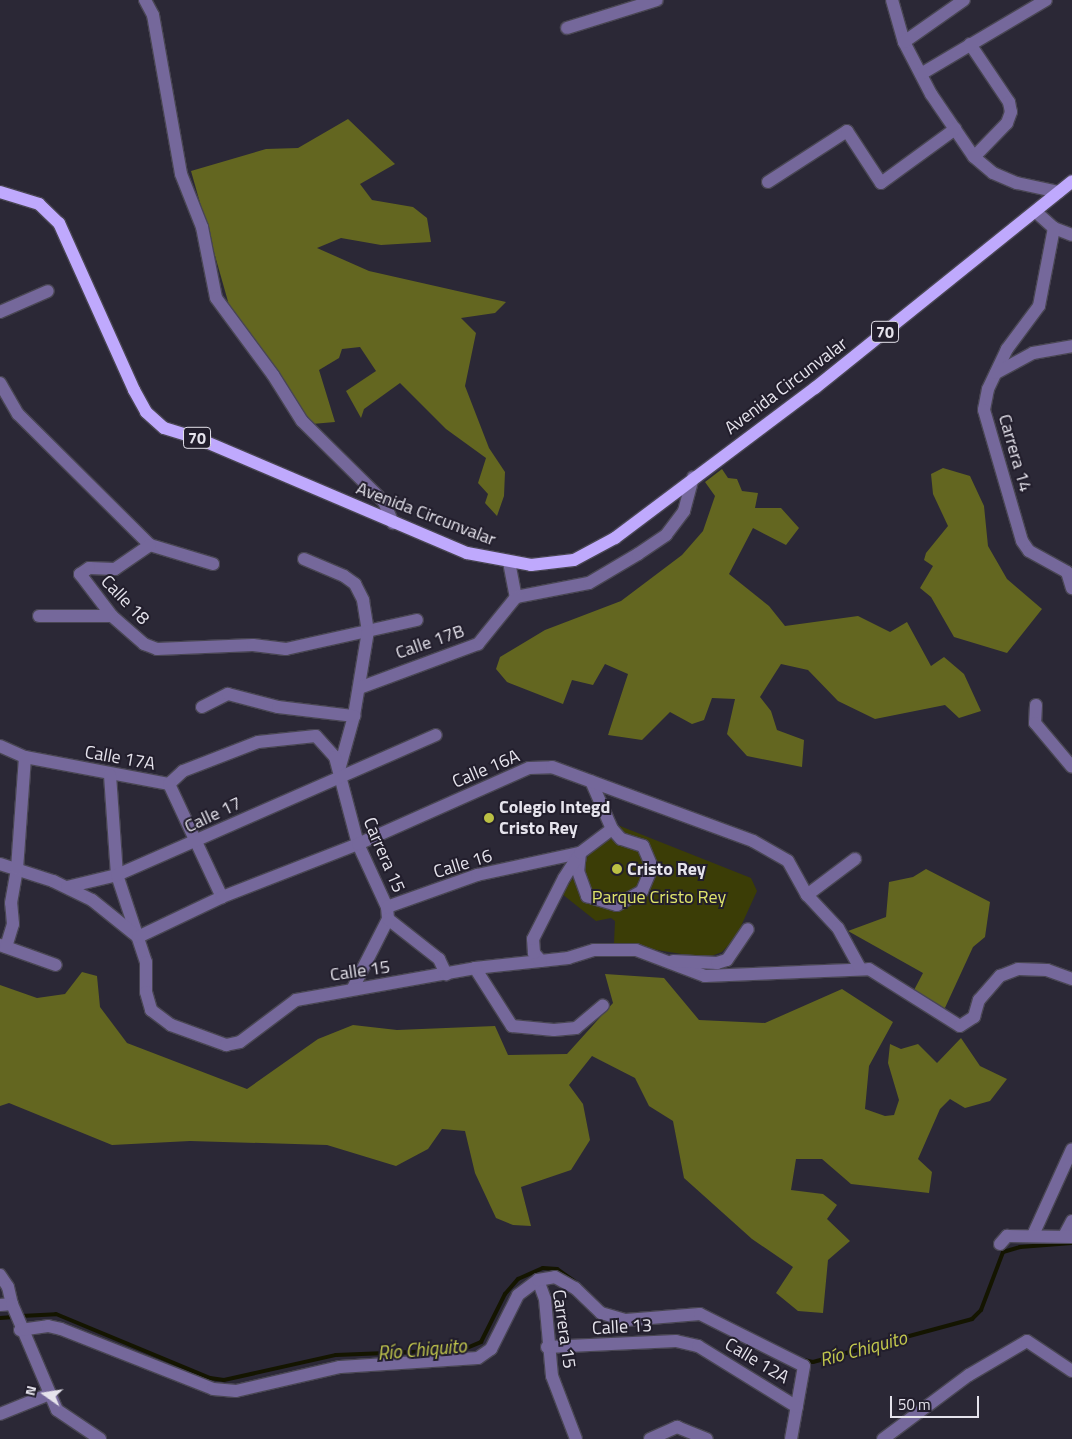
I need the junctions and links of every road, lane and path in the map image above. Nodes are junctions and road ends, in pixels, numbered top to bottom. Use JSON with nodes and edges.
{"nodes":[{"id":1,"x":145,"y":0,"type":"edge"},
{"id":2,"x":658,"y":0,"type":"edge"},
{"id":3,"x":892,"y":0,"type":"edge"},
{"id":4,"x":964,"y":0,"type":"edge"},
{"id":5,"x":1046,"y":0,"type":"edge"},
{"id":6,"x":567,"y":28,"type":"dead end"},
{"id":7,"x":904,"y":42,"type":"junction"},
{"id":8,"x":970,"y":44,"type":"junction"},
{"id":9,"x":921,"y":74,"type":"junction"},
{"id":10,"x":955,"y":129,"type":"junction"},
{"id":11,"x":974,"y":157,"type":"junction"},
{"id":12,"x":1072,"y":181,"type":"edge"},
{"id":13,"x":768,"y":182,"type":"dead end"},
{"id":14,"x":0,"y":192,"type":"edge"},
{"id":15,"x":1060,"y":192,"type":"junction"},
{"id":16,"x":1036,"y":212,"type":"junction"},
{"id":17,"x":1054,"y":228,"type":"junction"},
{"id":18,"x":1072,"y":235,"type":"edge"},
{"id":19,"x":48,"y":291,"type":"dead end"},
{"id":20,"x":0,"y":312,"type":"edge"},
{"id":21,"x":1072,"y":346,"type":"edge"},
{"id":22,"x":996,"y":373,"type":"junction"},
{"id":23,"x":0,"y":384,"type":"edge"},
{"id":24,"x":693,"y":478,"type":"junction"},
{"id":25,"x":393,"y":523,"type":"junction"},
{"id":26,"x":150,"y":545,"type":"junction"},
{"id":27,"x":304,"y":560,"type":"dead end"},
{"id":28,"x":509,"y":562,"type":"junction"},
{"id":29,"x":213,"y":564,"type":"dead end"},
{"id":30,"x":1072,"y":588,"type":"edge"},
{"id":31,"x":516,"y":596,"type":"junction"},
{"id":32,"x":39,"y":616,"type":"dead end"},
{"id":33,"x":112,"y":616,"type":"junction"},
{"id":34,"x":417,"y":620,"type":"dead end"},
{"id":35,"x":368,"y":631,"type":"junction"},
{"id":36,"x":359,"y":688,"type":"junction"},
{"id":37,"x":1036,"y":705,"type":"dead end"},
{"id":38,"x":202,"y":707,"type":"dead end"},
{"id":39,"x":354,"y":716,"type":"junction"},
{"id":40,"x":436,"y":735,"type":"dead end"},
{"id":41,"x":316,"y":736,"type":"joint"},
{"id":42,"x":0,"y":746,"type":"edge"},
{"id":43,"x":26,"y":756,"type":"junction"},
{"id":44,"x":1072,"y":768,"type":"edge"},
{"id":45,"x":110,"y":775,"type":"junction"},
{"id":46,"x":337,"y":777,"type":"junction"},
{"id":47,"x":591,"y":781,"type":"junction"},
{"id":48,"x":169,"y":784,"type":"junction"},
{"id":49,"x":612,"y":830,"type":"junction"},
{"id":50,"x":198,"y":841,"type":"junction"},
{"id":51,"x":358,"y":844,"type":"junction"},
{"id":52,"x":580,"y":853,"type":"junction"},
{"id":53,"x":855,"y":859,"type":"dead end"},
{"id":54,"x":0,"y":864,"type":"edge"},
{"id":55,"x":18,"y":869,"type":"junction"},
{"id":56,"x":117,"y":875,"type":"junction"},
{"id":57,"x":67,"y":887,"type":"junction"},
{"id":58,"x":807,"y":894,"type":"junction"},
{"id":59,"x":222,"y":897,"type":"junction"},
{"id":60,"x":388,"y":913,"type":"junction"},
{"id":61,"x":748,"y":929,"type":"dead end"},
{"id":62,"x":138,"y":937,"type":"junction"},
{"id":63,"x":3,"y":946,"type":"edge"},
{"id":64,"x":668,"y":960,"type":"junction"},
{"id":65,"x":541,"y":961,"type":"junction"},
{"id":66,"x":56,"y":965,"type":"dead end"},
{"id":67,"x":475,"y":968,"type":"junction"},
{"id":68,"x":860,"y":968,"type":"junction"},
{"id":69,"x":446,"y":974,"type":"junction"},
{"id":70,"x":1072,"y":979,"type":"edge"},
{"id":71,"x":353,"y":988,"type":"junction"},
{"id":72,"x":603,"y":1006,"type":"dead end"},
{"id":73,"x":1072,"y":1149,"type":"edge"},
{"id":74,"x":1072,"y":1221,"type":"edge"},
{"id":75,"x":1033,"y":1234,"type":"junction"},
{"id":76,"x":1068,"y":1237,"type":"edge"},
{"id":77,"x":1000,"y":1244,"type":"dead end"},
{"id":78,"x":0,"y":1275,"type":"edge"},
{"id":79,"x":538,"y":1280,"type":"junction"},
{"id":80,"x":13,"y":1315,"type":"edge"},
{"id":81,"x":698,"y":1346,"type":"joint"},
{"id":82,"x":547,"y":1347,"type":"junction"},
{"id":83,"x":1072,"y":1371,"type":"edge"},
{"id":84,"x":47,"y":1395,"type":"junction"},
{"id":85,"x":797,"y":1407,"type":"junction"},
{"id":86,"x":0,"y":1414,"type":"edge"},
{"id":87,"x":100,"y":1439,"type":"edge"},
{"id":88,"x":576,"y":1439,"type":"edge"},
{"id":89,"x":650,"y":1439,"type":"edge"},
{"id":90,"x":707,"y":1439,"type":"edge"},
{"id":91,"x":792,"y":1439,"type":"edge"},
{"id":92,"x":884,"y":1439,"type":"edge"}],
"edges":[{"from":1,"to":25,"type":"street"},
{"from":2,"to":6,"type":"street"},
{"from":3,"to":7,"type":"street"},
{"from":4,"to":7,"type":"street"},
{"from":5,"to":8,"type":"street"},
{"from":7,"to":9,"type":"street"},
{"from":8,"to":9,"type":"street"},
{"from":8,"to":11,"type":"street"},
{"from":9,"to":10,"type":"street"},
{"from":10,"to":11,"type":"street"},
{"from":10,"to":13,"type":"street"},
{"from":11,"to":15,"type":"street"},
{"from":12,"to":15,"type":"main road","name":"Avenida Circunvalar","number":"70"},
{"from":14,"to":25,"type":"main road","name":"Avenida Circunvalar","number":"70"},
{"from":15,"to":16,"type":"main road","name":"Avenida Circunvalar","number":"70"},
{"from":16,"to":17,"type":"street"},
{"from":16,"to":24,"type":"main road","name":"Avenida Circunvalar","number":"70"},
{"from":17,"to":18,"type":"street"},
{"from":17,"to":22,"type":"street","name":"Carrera 14"},
{"from":19,"to":20,"type":"street"},
{"from":21,"to":22,"type":"street"},
{"from":22,"to":30,"type":"street","name":"Carrera 14"},
{"from":23,"to":26,"type":"street"},
{"from":24,"to":28,"type":"main road","name":"Avenida Circunvalar","number":"70"},
{"from":24,"to":31,"type":"street"},
{"from":25,"to":28,"type":"main road","name":"Avenida Circunvalar","number":"70"},
{"from":26,"to":29,"type":"street"},
{"from":26,"to":33,"type":"street","name":"Calle 18"},
{"from":27,"to":35,"type":"street"},
{"from":28,"to":31,"type":"street"},
{"from":31,"to":36,"type":"street","name":"Calle 17B"},
{"from":32,"to":33,"type":"street"},
{"from":33,"to":35,"type":"street","name":"Calle 18"},
{"from":34,"to":35,"type":"street","name":"Calle 18"},
{"from":35,"to":36,"type":"street"},
{"from":36,"to":39,"type":"street"},
{"from":37,"to":44,"type":"street"},
{"from":38,"to":39,"type":"street"},
{"from":39,"to":46,"type":"street"},
{"from":40,"to":46,"type":"street","name":"Calle 17"},
{"from":41,"to":46,"type":"street","name":"Carrera 15"},
{"from":41,"to":48,"type":"street","name":"Calle 17A"},
{"from":42,"to":43,"type":"street","name":"Calle 17A"},
{"from":43,"to":45,"type":"street","name":"Calle 17A"},
{"from":43,"to":55,"type":"street"},
{"from":45,"to":48,"type":"street","name":"Calle 17A"},
{"from":45,"to":56,"type":"street","name":"Calle 15"},
{"from":46,"to":50,"type":"street","name":"Calle 17"},
{"from":46,"to":51,"type":"street","name":"Carrera 15"},
{"from":47,"to":49,"type":"street"},
{"from":47,"to":51,"type":"street","name":"Calle 16A"},
{"from":47,"to":58,"type":"street","name":"Calle 16A"},
{"from":48,"to":50,"type":"street"},
{"from":49,"to":52,"type":"street"},
{"from":49,"to":52,"type":"street"},
{"from":50,"to":56,"type":"street","name":"Calle 17"},
{"from":50,"to":59,"type":"street"},
{"from":51,"to":59,"type":"street","name":"Calle 16A"},
{"from":51,"to":60,"type":"street","name":"Carrera 15"},
{"from":52,"to":60,"type":"street","name":"Calle 16"},
{"from":52,"to":65,"type":"street"},
{"from":53,"to":58,"type":"street"},
{"from":54,"to":55,"type":"street"},
{"from":55,"to":57,"type":"street"},
{"from":55,"to":63,"type":"street"},
{"from":56,"to":57,"type":"street","name":"Calle 17"},
{"from":56,"to":62,"type":"street","name":"Calle 15"},
{"from":57,"to":62,"type":"street"},
{"from":58,"to":68,"type":"street","name":"Calle 16A"},
{"from":59,"to":62,"type":"street","name":"Calle 16A"},
{"from":60,"to":69,"type":"street"},
{"from":60,"to":71,"type":"street","name":"Carrera 15"},
{"from":61,"to":64,"type":"street"},
{"from":62,"to":71,"type":"street","name":"Calle 15"},
{"from":63,"to":66,"type":"street"},
{"from":64,"to":65,"type":"street","name":"Calle 15"},
{"from":64,"to":68,"type":"street"},
{"from":65,"to":67,"type":"street","name":"Calle 15"},
{"from":67,"to":69,"type":"street","name":"Calle 15"},
{"from":67,"to":72,"type":"street"},
{"from":68,"to":70,"type":"street"},
{"from":69,"to":71,"type":"street","name":"Calle 15"},
{"from":73,"to":75,"type":"street"},
{"from":74,"to":76,"type":"street"},
{"from":75,"to":76,"type":"street"},
{"from":75,"to":77,"type":"street"},
{"from":78,"to":80,"type":"street"},
{"from":79,"to":80,"type":"street"},
{"from":79,"to":82,"type":"street","name":"Carrera 15"},
{"from":79,"to":85,"type":"street"},
{"from":80,"to":84,"type":"street"},
{"from":81,"to":82,"type":"street","name":"Calle 13"},
{"from":81,"to":85,"type":"street","name":"Calle 12A"},
{"from":82,"to":88,"type":"street","name":"Carrera 15"},
{"from":83,"to":92,"type":"street"},
{"from":84,"to":86,"type":"street"},
{"from":84,"to":87,"type":"street"},
{"from":85,"to":91,"type":"street"},
{"from":89,"to":90,"type":"street"}]}
